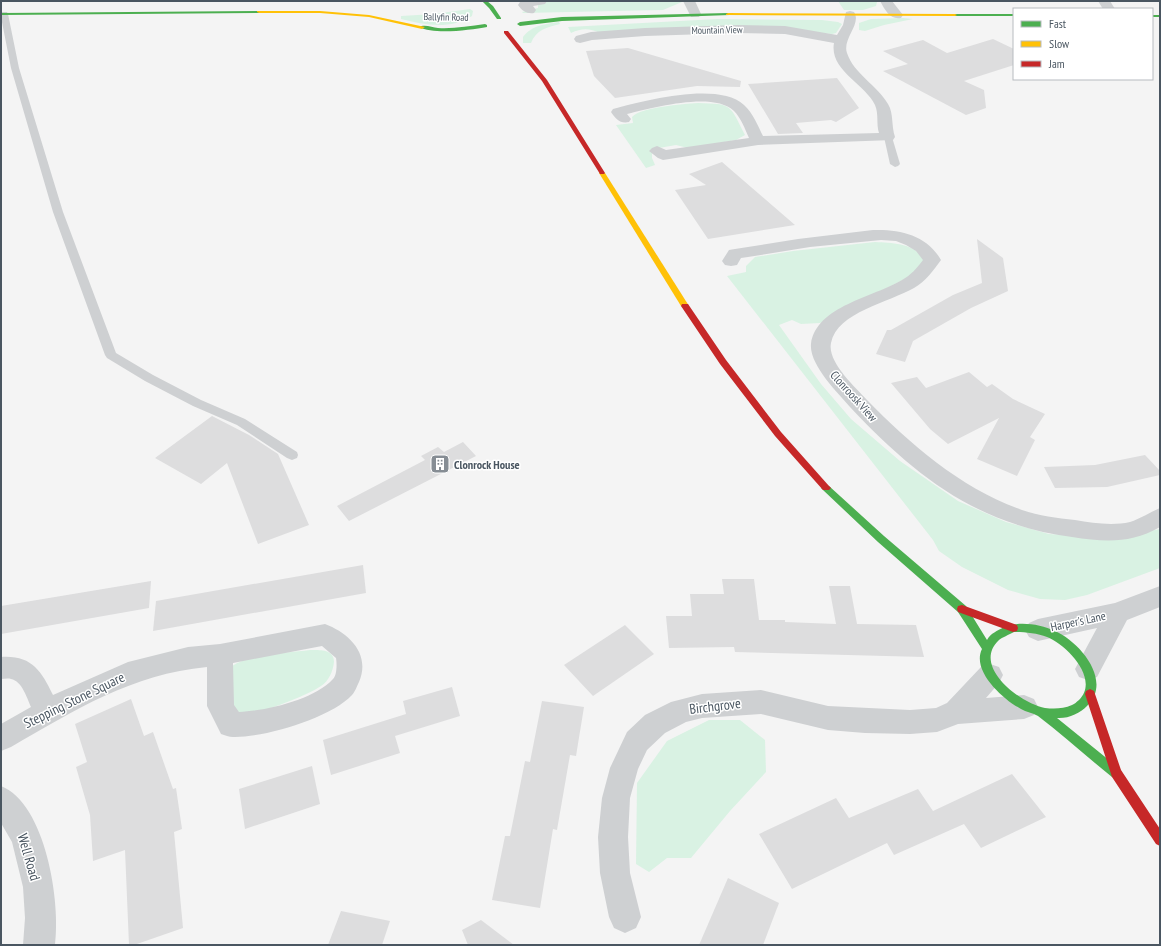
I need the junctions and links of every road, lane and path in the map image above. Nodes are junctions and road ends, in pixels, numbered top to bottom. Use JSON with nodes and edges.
{"nodes":[{"id":1,"x":484,"y":1,"type":"edge"},
{"id":2,"x":541,"y":1,"type":"edge"},
{"id":3,"x":689,"y":1,"type":"edge"},
{"id":4,"x":886,"y":1,"type":"edge"},
{"id":5,"x":530,"y":10,"type":"dead end"},
{"id":6,"x":3,"y":14,"type":"edge"},
{"id":7,"x":695,"y":14,"type":"junction"},
{"id":8,"x":850,"y":15,"type":"junction"},
{"id":9,"x":896,"y":15,"type":"junction"},
{"id":10,"x":1013,"y":15,"type":"edge"},
{"id":11,"x":499,"y":18,"type":"junction"},
{"id":12,"x":520,"y":24,"type":"junction"},
{"id":13,"x":491,"y":30,"type":"junction"},
{"id":14,"x":506,"y":32,"type":"junction"},
{"id":15,"x":586,"y":36,"type":"dead end"},
{"id":16,"x":841,"y":40,"type":"junction"},
{"id":17,"x":624,"y":119,"type":"dead end"},
{"id":18,"x":888,"y":137,"type":"junction"},
{"id":19,"x":758,"y":141,"type":"junction"},
{"id":20,"x":657,"y":152,"type":"dead end"},
{"id":21,"x":895,"y":164,"type":"dead end"},
{"id":22,"x":730,"y":261,"type":"dead end"},
{"id":23,"x":292,"y":455,"type":"dead end"},
{"id":24,"x":1160,"y":517,"type":"edge"},
{"id":25,"x":1160,"y":596,"type":"edge"},
{"id":26,"x":962,"y":609,"type":"junction"},
{"id":27,"x":1118,"y":613,"type":"junction"},
{"id":28,"x":1013,"y":628,"type":"junction"},
{"id":29,"x":1038,"y":630,"type":"junction"},
{"id":30,"x":987,"y":648,"type":"junction"},
{"id":31,"x":220,"y":656,"type":"junction"},
{"id":32,"x":1,"y":668,"type":"edge"},
{"id":33,"x":1088,"y":669,"type":"junction"},
{"id":34,"x":990,"y":675,"type":"junction"},
{"id":35,"x":1090,"y":694,"type":"junction"},
{"id":36,"x":1033,"y":710,"type":"junction"},
{"id":37,"x":46,"y":712,"type":"junction"},
{"id":38,"x":957,"y":712,"type":"junction"},
{"id":39,"x":1,"y":738,"type":"edge"},
{"id":40,"x":1116,"y":773,"type":"junction"},
{"id":41,"x":1,"y":800,"type":"edge"},
{"id":42,"x":1160,"y":840,"type":"edge"},
{"id":43,"x":625,"y":917,"type":"dead end"},
{"id":44,"x":39,"y":945,"type":"edge"}],
"edges":[{"from":1,"to":11,"type":"street"},
{"from":2,"to":5,"type":"street"},
{"from":3,"to":7,"type":"street"},
{"from":4,"to":9,"type":"street"},
{"from":6,"to":13,"type":"street","name":"Ballyfin Road"},
{"from":6,"to":23,"type":"lane"},
{"from":7,"to":8,"type":"street"},
{"from":7,"to":12,"type":"street"},
{"from":8,"to":9,"type":"street"},
{"from":8,"to":16,"type":"street"},
{"from":9,"to":10,"type":"street"},
{"from":11,"to":12,"type":"street"},
{"from":11,"to":13,"type":"street"},
{"from":12,"to":14,"type":"street"},
{"from":13,"to":14,"type":"street","name":"Ballyfin Road"},
{"from":14,"to":26,"type":"street"},
{"from":15,"to":16,"type":"street","name":"Mountain View"},
{"from":16,"to":18,"type":"street"},
{"from":17,"to":19,"type":"street"},
{"from":18,"to":19,"type":"street"},
{"from":18,"to":21,"type":"lane"},
{"from":19,"to":20,"type":"street"},
{"from":22,"to":24,"type":"street","name":"Clonroosk View"},
{"from":25,"to":27,"type":"street","name":"Harper's Lane"},
{"from":26,"to":28,"type":"street"},
{"from":26,"to":30,"type":"street"},
{"from":27,"to":29,"type":"street","name":"Harper's Lane"},
{"from":27,"to":33,"type":"street","name":"Harper's Lane"},
{"from":28,"to":29,"type":"street"},
{"from":28,"to":30,"type":"street"},
{"from":29,"to":33,"type":"street"},
{"from":30,"to":34,"type":"street"},
{"from":31,"to":31,"type":"street","name":"Stepping Stone Square"},
{"from":31,"to":37,"type":"street","name":"Stepping Stone Square"},
{"from":32,"to":37,"type":"street"},
{"from":33,"to":35,"type":"street"},
{"from":34,"to":36,"type":"street"},
{"from":34,"to":38,"type":"street","name":"Birchgrove"},
{"from":35,"to":36,"type":"street"},
{"from":35,"to":40,"type":"street"},
{"from":36,"to":38,"type":"street","name":"Birchgrove"},
{"from":36,"to":40,"type":"street"},
{"from":37,"to":39,"type":"street","name":"Stepping Stone Square"},
{"from":38,"to":43,"type":"street","name":"Birchgrove"},
{"from":40,"to":42,"type":"street"},
{"from":41,"to":44,"type":"street","name":"Well Road"}]}
